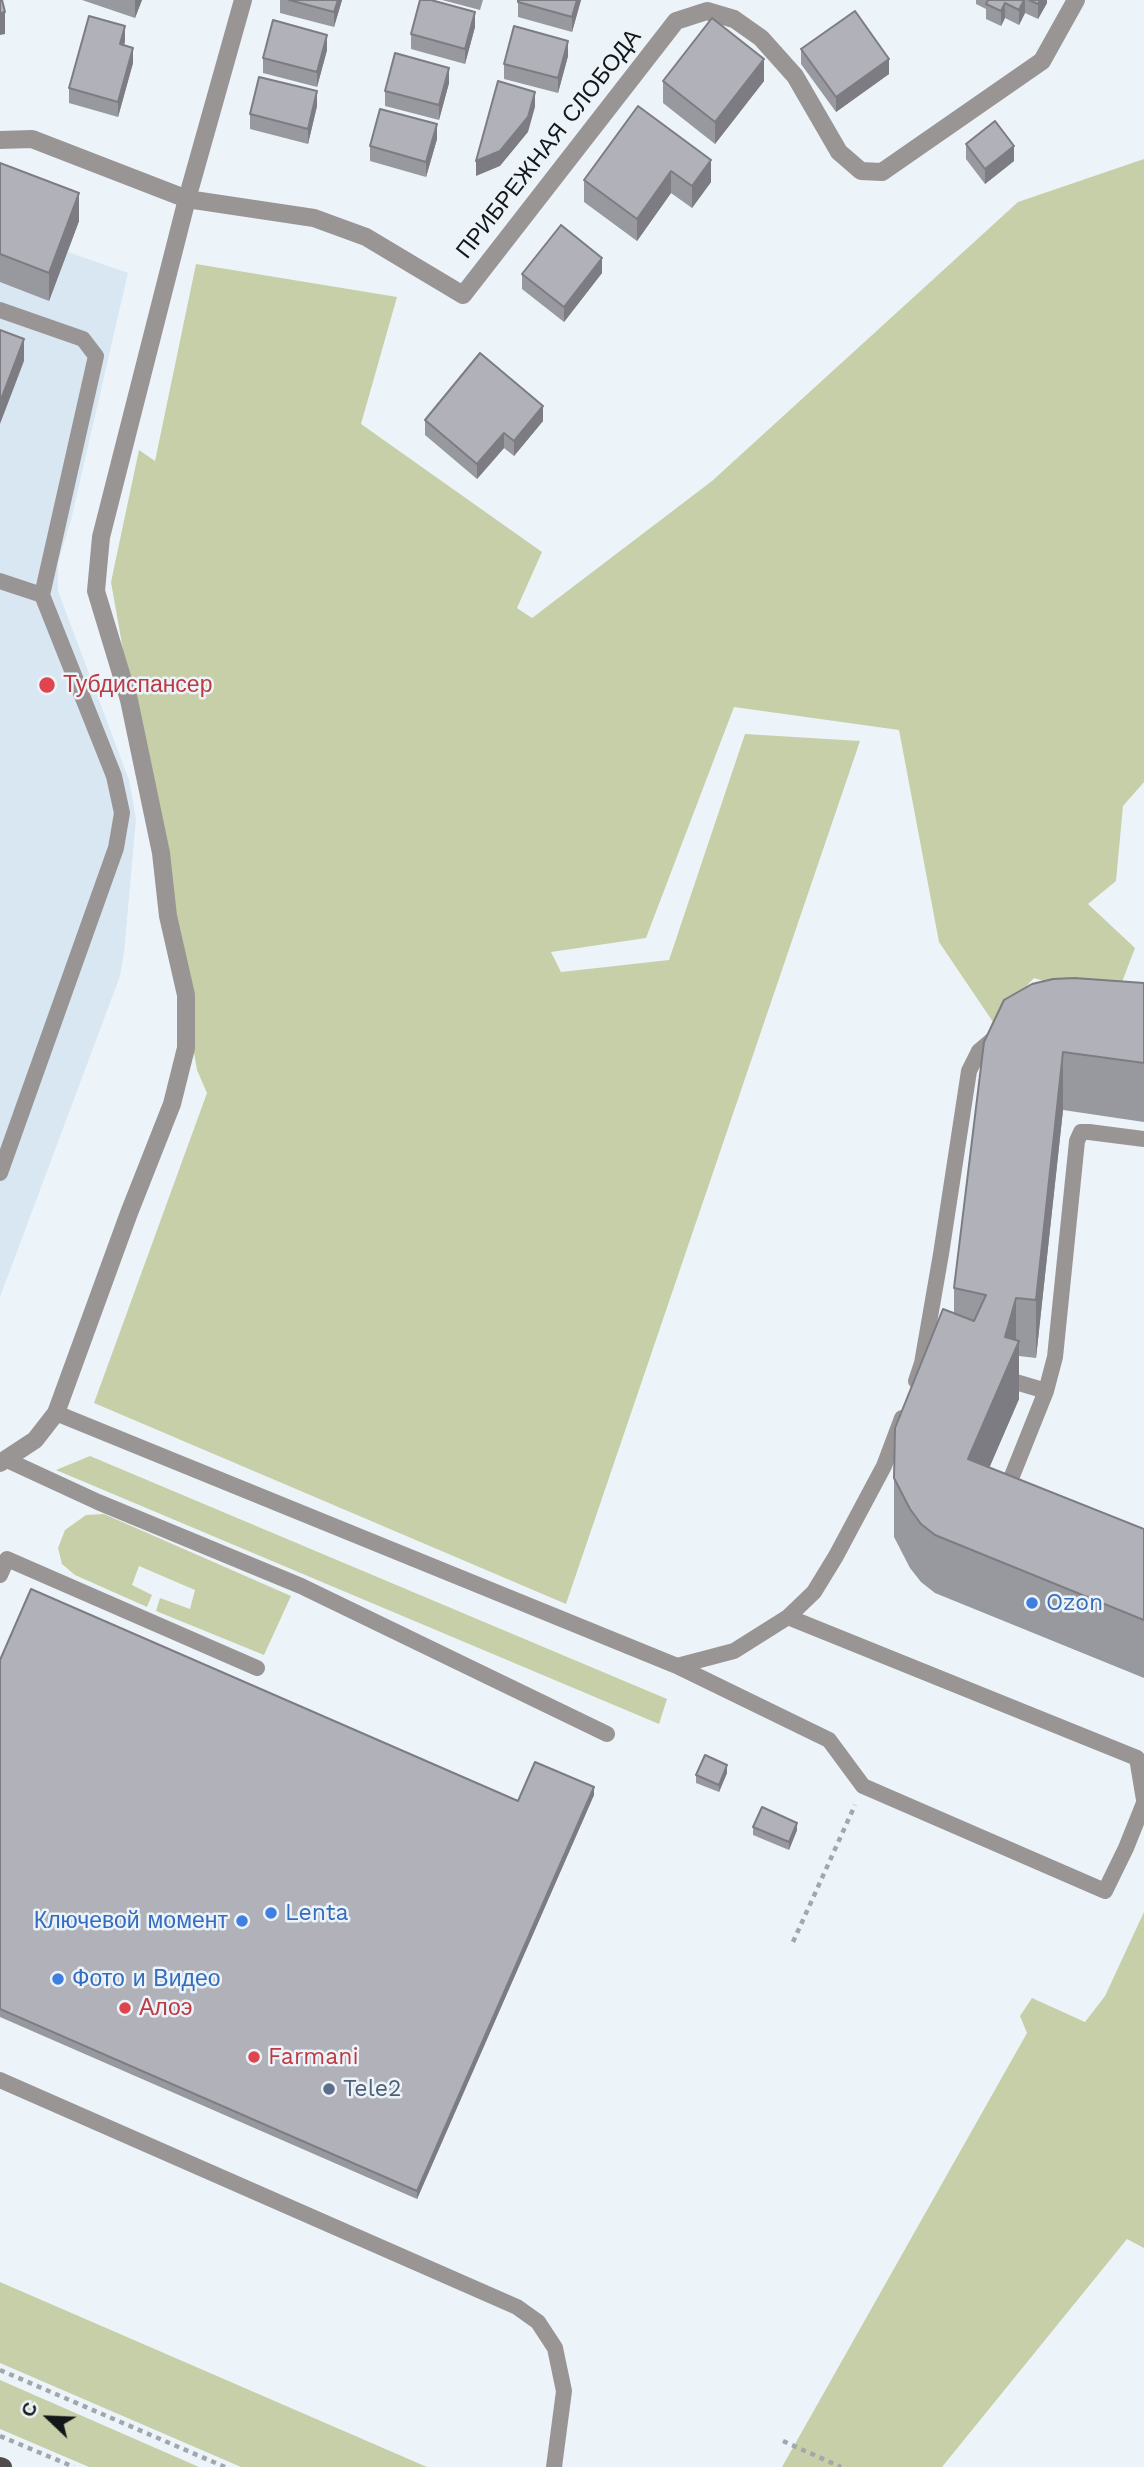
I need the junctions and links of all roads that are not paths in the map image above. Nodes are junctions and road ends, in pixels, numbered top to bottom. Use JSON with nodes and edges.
{"nodes":[{"id":1,"x":243,"y":0,"type":"edge"},
{"id":2,"x":1076,"y":0,"type":"edge"},
{"id":3,"x":0,"y":140,"type":"edge"},
{"id":4,"x":187,"y":199,"type":"junction"},
{"id":5,"x":0,"y":310,"type":"edge"},
{"id":6,"x":0,"y":581,"type":"edge"},
{"id":7,"x":42,"y":595,"type":"junction"},
{"id":8,"x":1010,"y":1028,"type":"edge"},
{"id":9,"x":1144,"y":1139,"type":"edge"},
{"id":10,"x":0,"y":1173,"type":"edge"},
{"id":11,"x":1009,"y":1380,"type":"edge"},
{"id":12,"x":1046,"y":1391,"type":"junction"},
{"id":13,"x":56,"y":1413,"type":"junction"},
{"id":14,"x":4,"y":1461,"type":"edge"},
{"id":15,"x":1023,"y":1507,"type":"edge"},
{"id":16,"x":0,"y":1575,"type":"edge"},
{"id":17,"x":788,"y":1618,"type":"junction"},
{"id":18,"x":677,"y":1666,"type":"junction"},
{"id":19,"x":257,"y":1668,"type":"dead end"},
{"id":20,"x":607,"y":1734,"type":"dead end"},
{"id":21,"x":1144,"y":1802,"type":"edge"},
{"id":22,"x":0,"y":2080,"type":"edge"},
{"id":23,"x":554,"y":2467,"type":"edge"}],
"edges":[{"from":1,"to":4,"type":"street"},
{"from":2,"to":4,"type":"street","name":"ПРИБРЕЖНАЯ СЛОБОДА"},
{"from":3,"to":4,"type":"street"},
{"from":4,"to":13,"type":"street"},
{"from":5,"to":7,"type":"lane"},
{"from":6,"to":7,"type":"lane"},
{"from":7,"to":10,"type":"lane"},
{"from":8,"to":17,"type":"lane"},
{"from":9,"to":12,"type":"lane"},
{"from":11,"to":12,"type":"lane"},
{"from":12,"to":15,"type":"lane"},
{"from":13,"to":14,"type":"street"},
{"from":13,"to":18,"type":"lane"},
{"from":14,"to":20,"type":"lane"},
{"from":16,"to":19,"type":"lane"},
{"from":17,"to":18,"type":"lane"},
{"from":17,"to":21,"type":"lane"},
{"from":18,"to":21,"type":"lane"},
{"from":22,"to":23,"type":"lane"}]}
